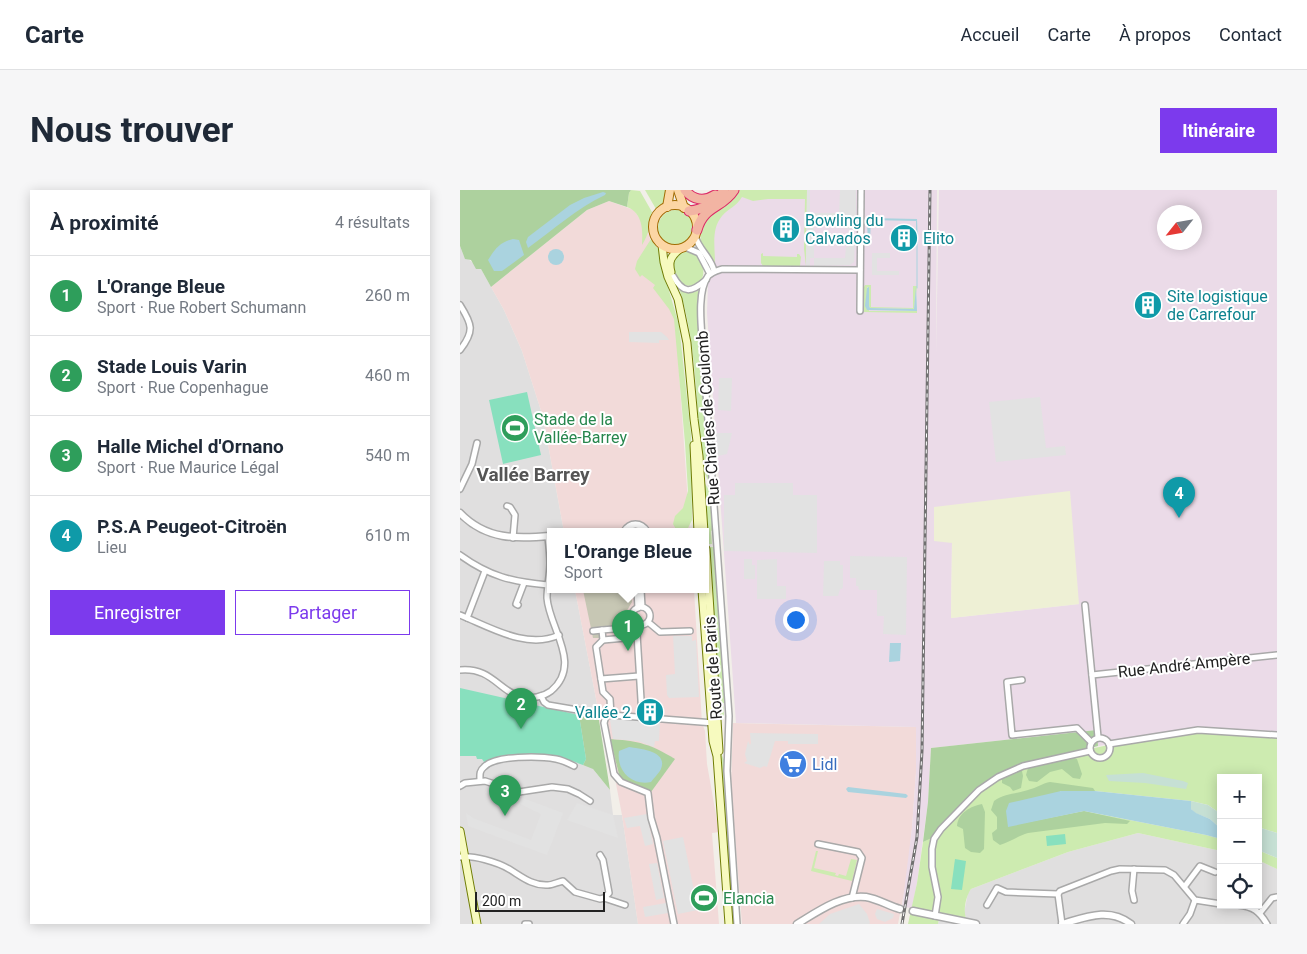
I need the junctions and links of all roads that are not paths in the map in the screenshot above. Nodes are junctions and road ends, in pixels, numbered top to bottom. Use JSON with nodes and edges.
{"nodes":[{"id":1,"x":670,"y":190,"type":"edge"},
{"id":2,"x":678,"y":190,"type":"edge"},
{"id":3,"x":686,"y":190,"type":"edge"},
{"id":4,"x":720,"y":190,"type":"edge"},
{"id":5,"x":724,"y":190,"type":"edge"},
{"id":6,"x":734,"y":190,"type":"edge"},
{"id":7,"x":861,"y":190,"type":"edge"},
{"id":8,"x":667,"y":207,"type":"junction"},
{"id":9,"x":687,"y":209,"type":"junction"},
{"id":10,"x":696,"y":233,"type":"junction"},
{"id":11,"x":662,"y":245,"type":"junction"},
{"id":12,"x":682,"y":248,"type":"junction"},
{"id":13,"x":860,"y":270,"type":"junction"},
{"id":14,"x":712,"y":273,"type":"junction"},
{"id":15,"x":673,"y":276,"type":"junction"},
{"id":16,"x":706,"y":280,"type":"junction"},
{"id":17,"x":673,"y":285,"type":"junction"},
{"id":18,"x":460,"y":305,"type":"edge"},
{"id":19,"x":860,"y":311,"type":"dead end"},
{"id":20,"x":460,"y":350,"type":"edge"},
{"id":21,"x":694,"y":419,"type":"junction"},
{"id":22,"x":478,"y":443,"type":"dead end"},
{"id":23,"x":460,"y":488,"type":"edge"},
{"id":24,"x":507,"y":506,"type":"dead end"},
{"id":25,"x":460,"y":513,"type":"edge"},
{"id":26,"x":627,"y":528,"type":"edge"},
{"id":27,"x":644,"y":528,"type":"edge"},
{"id":28,"x":698,"y":528,"type":"edge"},
{"id":29,"x":704,"y":528,"type":"edge"},
{"id":30,"x":547,"y":537,"type":"edge"},
{"id":31,"x":513,"y":538,"type":"junction"},
{"id":32,"x":460,"y":554,"type":"edge"},
{"id":33,"x":485,"y":571,"type":"junction"},
{"id":34,"x":524,"y":583,"type":"junction"},
{"id":35,"x":547,"y":585,"type":"edge"},
{"id":36,"x":547,"y":593,"type":"edge"},
{"id":37,"x":638,"y":593,"type":"edge"},
{"id":38,"x":641,"y":593,"type":"edge"},
{"id":39,"x":702,"y":593,"type":"edge"},
{"id":40,"x":708,"y":593,"type":"edge"},
{"id":41,"x":518,"y":605,"type":"dead end"},
{"id":42,"x":1085,"y":605,"type":"dead end"},
{"id":43,"x":640,"y":607,"type":"junction"},
{"id":44,"x":460,"y":615,"type":"edge"},
{"id":45,"x":467,"y":618,"type":"junction"},
{"id":46,"x":648,"y":622,"type":"junction"},
{"id":47,"x":638,"y":625,"type":"junction"},
{"id":48,"x":625,"y":628,"type":"dead end"},
{"id":49,"x":602,"y":630,"type":"junction"},
{"id":50,"x":593,"y":631,"type":"dead end"},
{"id":51,"x":690,"y":631,"type":"dead end"},
{"id":52,"x":560,"y":635,"type":"junction"},
{"id":53,"x":637,"y":638,"type":"junction"},
{"id":54,"x":603,"y":640,"type":"junction"},
{"id":55,"x":1277,"y":655,"type":"edge"},
{"id":56,"x":460,"y":670,"type":"edge"},
{"id":57,"x":1092,"y":675,"type":"junction"},
{"id":58,"x":639,"y":676,"type":"junction"},
{"id":59,"x":601,"y":680,"type":"junction"},
{"id":60,"x":1022,"y":680,"type":"dead end"},
{"id":61,"x":541,"y":696,"type":"junction"},
{"id":62,"x":595,"y":713,"type":"dead end"},
{"id":63,"x":611,"y":715,"type":"junction"},
{"id":64,"x":642,"y":716,"type":"junction"},
{"id":65,"x":715,"y":724,"type":"junction"},
{"id":66,"x":1277,"y":735,"type":"edge"},
{"id":67,"x":1098,"y":737,"type":"junction"},
{"id":68,"x":1091,"y":742,"type":"junction"},
{"id":69,"x":1109,"y":744,"type":"junction"},
{"id":70,"x":1090,"y":751,"type":"junction"},
{"id":71,"x":574,"y":766,"type":"dead end"},
{"id":72,"x":480,"y":781,"type":"junction"},
{"id":73,"x":460,"y":786,"type":"edge"},
{"id":74,"x":590,"y":801,"type":"dead end"},
{"id":75,"x":460,"y":831,"type":"edge"},
{"id":76,"x":818,"y":844,"type":"dead end"},
{"id":77,"x":600,"y":855,"type":"dead end"},
{"id":78,"x":462,"y":856,"type":"edge"},
{"id":79,"x":1134,"y":869,"type":"junction"},
{"id":80,"x":1215,"y":872,"type":"dead end"},
{"id":81,"x":1185,"y":886,"type":"junction"},
{"id":82,"x":1058,"y":894,"type":"junction"},
{"id":83,"x":1277,"y":897,"type":"edge"},
{"id":84,"x":604,"y":898,"type":"junction"},
{"id":85,"x":852,"y":898,"type":"junction"},
{"id":86,"x":1134,"y":900,"type":"dead end"},
{"id":87,"x":1195,"y":900,"type":"junction"},
{"id":88,"x":1217,"y":903,"type":"edge"},
{"id":89,"x":625,"y":905,"type":"dead end"},
{"id":90,"x":988,"y":905,"type":"dead end"},
{"id":91,"x":900,"y":909,"type":"tunnel mouth"},
{"id":92,"x":1251,"y":909,"type":"edge"},
{"id":93,"x":913,"y":912,"type":"tunnel mouth"},
{"id":94,"x":1260,"y":913,"type":"junction"},
{"id":95,"x":935,"y":916,"type":"junction"},
{"id":96,"x":477,"y":924,"type":"edge"},
{"id":97,"x":525,"y":924,"type":"edge"},
{"id":98,"x":529,"y":924,"type":"edge"},
{"id":99,"x":674,"y":924,"type":"edge"},
{"id":100,"x":729,"y":924,"type":"edge"},
{"id":101,"x":737,"y":924,"type":"edge"},
{"id":102,"x":797,"y":924,"type":"edge"},
{"id":103,"x":976,"y":924,"type":"edge"},
{"id":104,"x":1062,"y":924,"type":"edge"},
{"id":105,"x":1131,"y":924,"type":"edge"},
{"id":106,"x":1183,"y":924,"type":"edge"},
{"id":107,"x":1267,"y":924,"type":"edge"}],
"edges":[{"from":1,"to":8,"type":"main road"},
{"from":2,"to":9,"type":"main road"},
{"from":3,"to":4,"type":"highway"},
{"from":5,"to":9,"type":"highway"},
{"from":6,"to":10,"type":"highway"},
{"from":7,"to":13,"type":"street"},
{"from":8,"to":9,"type":"main road"},
{"from":8,"to":11,"type":"main road"},
{"from":9,"to":10,"type":"main road"},
{"from":10,"to":12,"type":"main road"},
{"from":10,"to":14,"type":"street"},
{"from":11,"to":12,"type":"main road"},
{"from":11,"to":17,"type":"main road"},
{"from":12,"to":14,"type":"street"},
{"from":12,"to":15,"type":"main road"},
{"from":13,"to":14,"type":"street"},
{"from":13,"to":19,"type":"street"},
{"from":14,"to":16,"type":"street","name":"Rue Charles de Coulomb"},
{"from":15,"to":16,"type":"street"},
{"from":15,"to":17,"type":"main road"},
{"from":16,"to":101,"type":"street","name":"Rue Charles de Coulomb"},
{"from":17,"to":21,"type":"main road"},
{"from":18,"to":20,"type":"street"},
{"from":21,"to":28,"type":"main road"},
{"from":21,"to":29,"type":"main road"},
{"from":22,"to":23,"type":"street"},
{"from":24,"to":31,"type":"street"},
{"from":25,"to":31,"type":"street"},
{"from":26,"to":27,"type":"street"},
{"from":30,"to":31,"type":"street"},
{"from":32,"to":33,"type":"street"},
{"from":33,"to":34,"type":"street"},
{"from":33,"to":45,"type":"street"},
{"from":34,"to":35,"type":"street"},
{"from":34,"to":41,"type":"street"},
{"from":36,"to":52,"type":"street"},
{"from":37,"to":43,"type":"street"},
{"from":38,"to":43,"type":"street"},
{"from":39,"to":65,"type":"main road","name":"Route de Paris"},
{"from":40,"to":65,"type":"main road","name":"Route de Paris"},
{"from":42,"to":57,"type":"street"},
{"from":43,"to":46,"type":"street"},
{"from":43,"to":47,"type":"street"},
{"from":44,"to":45,"type":"street"},
{"from":45,"to":52,"type":"street"},
{"from":46,"to":47,"type":"street"},
{"from":46,"to":51,"type":"street"},
{"from":47,"to":53,"type":"street"},
{"from":48,"to":49,"type":"street"},
{"from":49,"to":50,"type":"street"},
{"from":49,"to":54,"type":"street"},
{"from":52,"to":61,"type":"street"},
{"from":53,"to":54,"type":"street"},
{"from":53,"to":58,"type":"street"},
{"from":54,"to":59,"type":"street"},
{"from":55,"to":57,"type":"street","name":"Rue André Ampère"},
{"from":56,"to":61,"type":"street"},
{"from":57,"to":67,"type":"street"},
{"from":58,"to":59,"type":"street"},
{"from":58,"to":64,"type":"street"},
{"from":59,"to":63,"type":"street"},
{"from":60,"to":68,"type":"street"},
{"from":61,"to":62,"type":"street"},
{"from":63,"to":64,"type":"street"},
{"from":63,"to":99,"type":"street"},
{"from":64,"to":65,"type":"street"},
{"from":65,"to":100,"type":"main road","name":"Route de Paris"},
{"from":66,"to":69,"type":"street"},
{"from":67,"to":68,"type":"street"},
{"from":67,"to":69,"type":"street"},
{"from":68,"to":70,"type":"street"},
{"from":69,"to":70,"type":"street"},
{"from":70,"to":95,"type":"street"},
{"from":71,"to":72,"type":"street"},
{"from":72,"to":73,"type":"street"},
{"from":72,"to":74,"type":"street"},
{"from":75,"to":78,"type":"main road"},
{"from":76,"to":85,"type":"street"},
{"from":77,"to":84,"type":"street"},
{"from":78,"to":84,"type":"street"},
{"from":78,"to":96,"type":"main road"},
{"from":79,"to":81,"type":"street"},
{"from":79,"to":82,"type":"street"},
{"from":79,"to":86,"type":"street"},
{"from":80,"to":81,"type":"street"},
{"from":81,"to":87,"type":"street"},
{"from":82,"to":90,"type":"street"},
{"from":82,"to":104,"type":"street"},
{"from":83,"to":94,"type":"street"},
{"from":84,"to":89,"type":"street"},
{"from":85,"to":91,"type":"street"},
{"from":85,"to":102,"type":"street"},
{"from":87,"to":88,"type":"street"},
{"from":87,"to":106,"type":"street"},
{"from":92,"to":94,"type":"street"},
{"from":93,"to":95,"type":"street"},
{"from":94,"to":107,"type":"street"},
{"from":95,"to":103,"type":"street"},
{"from":97,"to":98,"type":"street"},
{"from":104,"to":105,"type":"street"}]}
